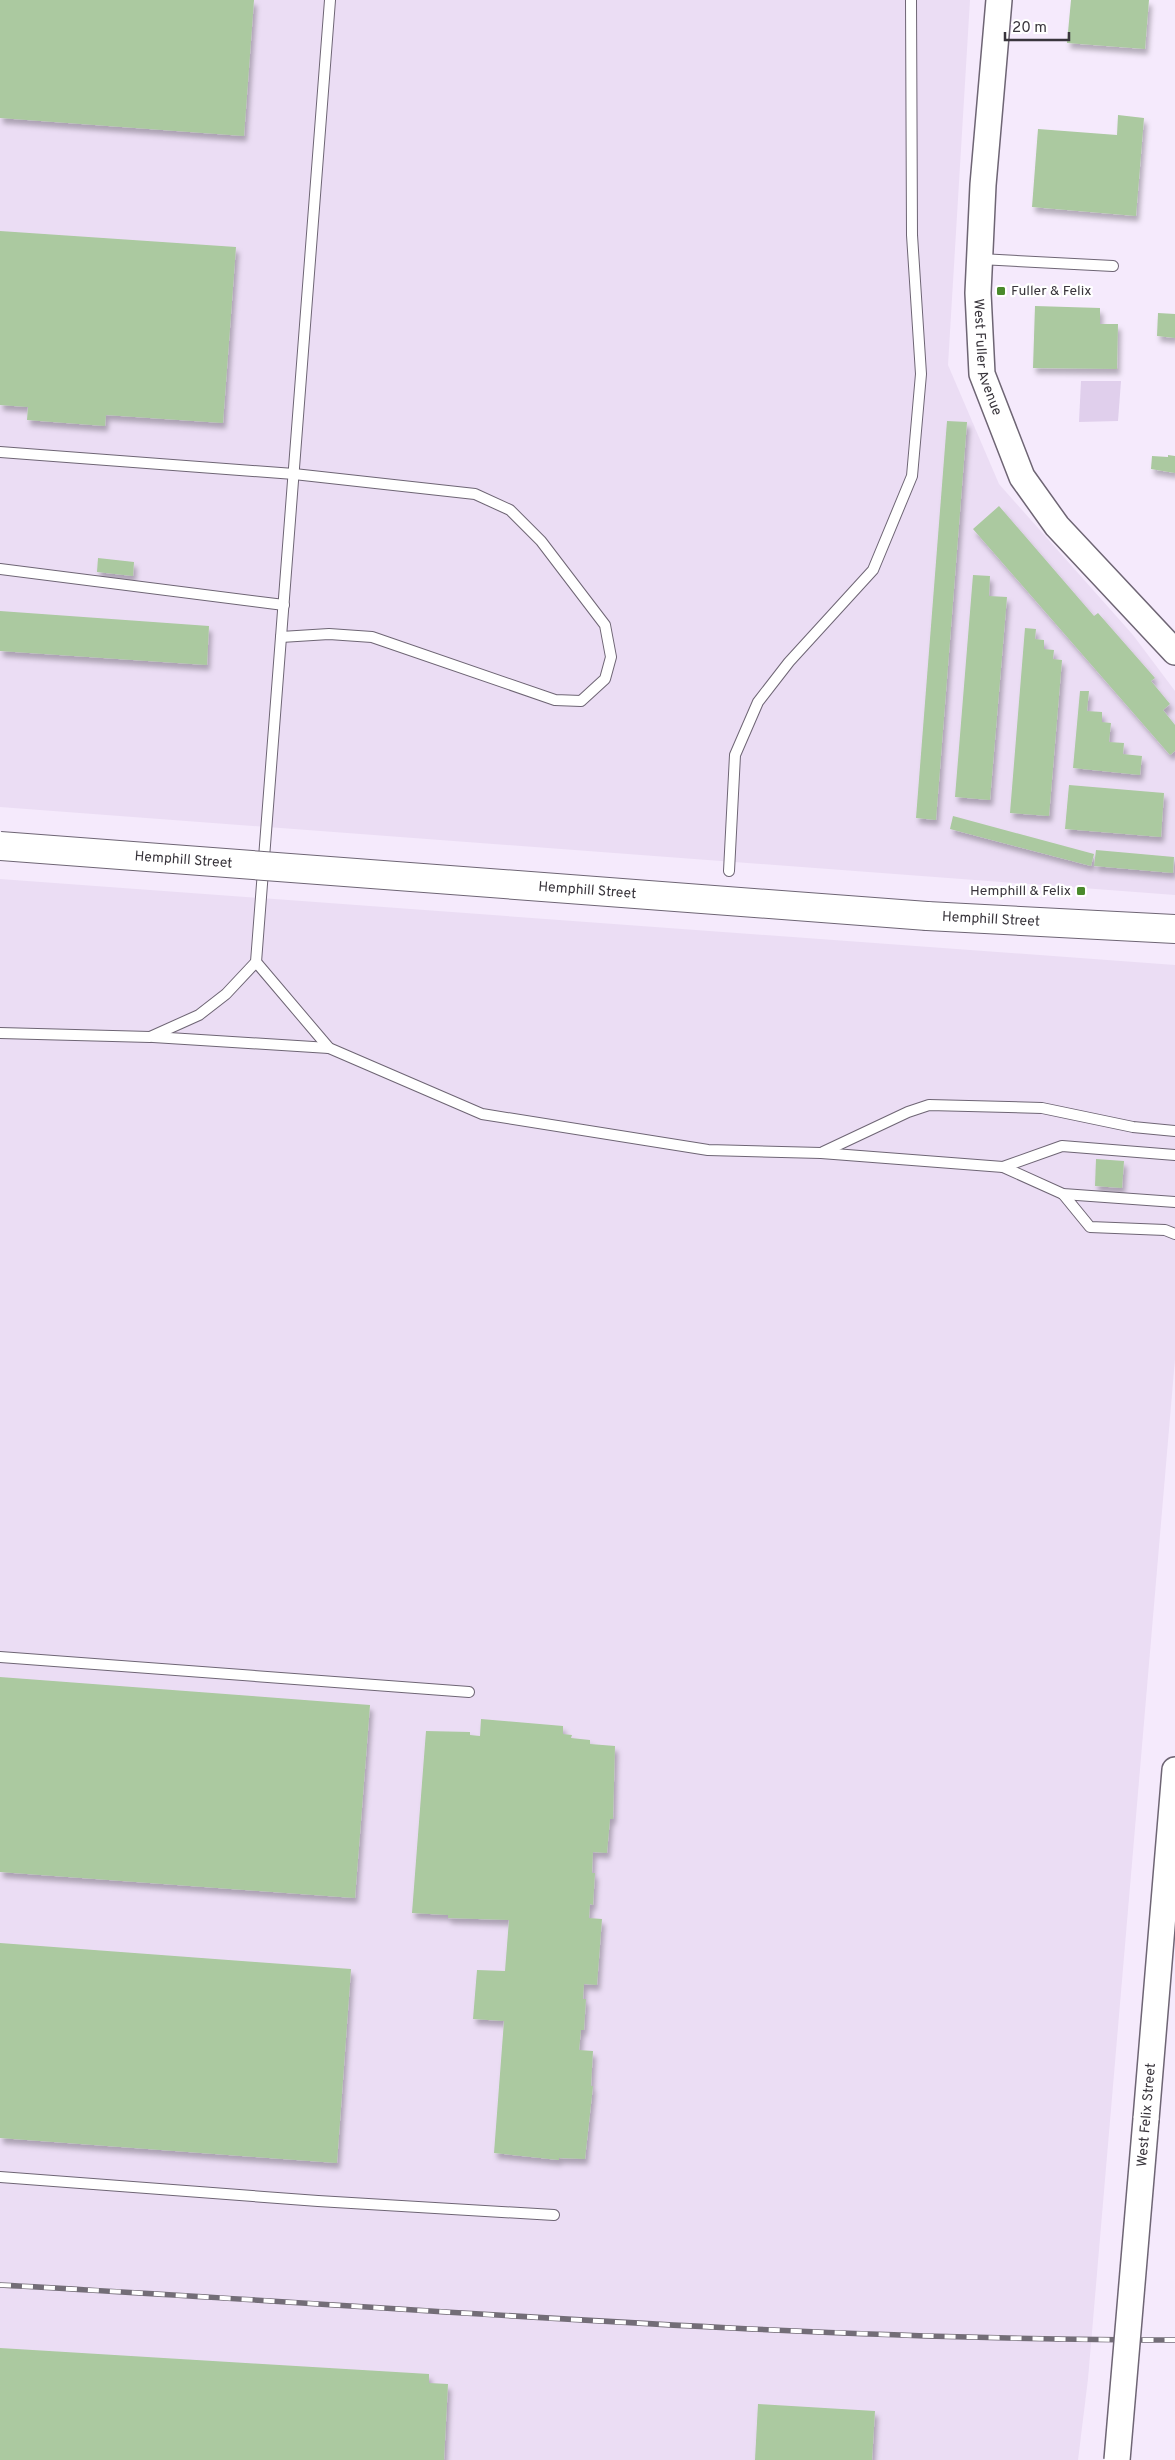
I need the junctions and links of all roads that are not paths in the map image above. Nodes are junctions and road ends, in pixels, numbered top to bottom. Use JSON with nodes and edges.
{"nodes":[{"id":1,"x":330,"y":0,"type":"edge"},
{"id":2,"x":911,"y":0,"type":"edge"},
{"id":3,"x":999,"y":0,"type":"edge"},
{"id":4,"x":980,"y":259,"type":"junction"},
{"id":5,"x":1113,"y":266,"type":"dead end"},
{"id":6,"x":0,"y":452,"type":"edge"},
{"id":7,"x":294,"y":474,"type":"junction"},
{"id":8,"x":0,"y":569,"type":"edge"},
{"id":9,"x":284,"y":605,"type":"junction"},
{"id":10,"x":281,"y":637,"type":"junction"},
{"id":11,"x":1175,"y":652,"type":"edge"},
{"id":12,"x":0,"y":846,"type":"edge"},
{"id":13,"x":729,"y":871,"type":"dead end"},
{"id":14,"x":1175,"y":929,"type":"edge"},
{"id":15,"x":256,"y":962,"type":"junction"},
{"id":16,"x":0,"y":1033,"type":"edge"},
{"id":17,"x":150,"y":1037,"type":"junction"},
{"id":18,"x":329,"y":1048,"type":"junction"},
{"id":19,"x":1175,"y":1131,"type":"edge"},
{"id":20,"x":821,"y":1153,"type":"junction"},
{"id":21,"x":1175,"y":1155,"type":"edge"},
{"id":22,"x":1003,"y":1167,"type":"junction"},
{"id":23,"x":1063,"y":1194,"type":"junction"},
{"id":24,"x":1175,"y":1202,"type":"edge"},
{"id":25,"x":1175,"y":1234,"type":"edge"},
{"id":26,"x":0,"y":1657,"type":"edge"},
{"id":27,"x":469,"y":1692,"type":"dead end"},
{"id":28,"x":1175,"y":1771,"type":"edge"},
{"id":29,"x":0,"y":2177,"type":"edge"},
{"id":30,"x":554,"y":2215,"type":"dead end"},
{"id":31,"x":1117,"y":2460,"type":"edge"}],
"edges":[{"from":1,"to":7,"type":"lane"},
{"from":2,"to":13,"type":"lane"},
{"from":3,"to":4,"type":"street","name":"West Fuller Avenue"},
{"from":4,"to":5,"type":"lane"},
{"from":4,"to":11,"type":"street","name":"West Fuller Avenue"},
{"from":6,"to":7,"type":"lane"},
{"from":7,"to":9,"type":"lane"},
{"from":7,"to":10,"type":"lane"},
{"from":8,"to":9,"type":"lane"},
{"from":9,"to":10,"type":"lane"},
{"from":10,"to":15,"type":"lane"},
{"from":12,"to":14,"type":"main road","name":"Hemphill Street","bridge":true},
{"from":15,"to":17,"type":"lane"},
{"from":15,"to":18,"type":"lane"},
{"from":16,"to":17,"type":"lane"},
{"from":17,"to":18,"type":"lane"},
{"from":18,"to":20,"type":"lane"},
{"from":19,"to":20,"type":"lane"},
{"from":20,"to":22,"type":"lane"},
{"from":21,"to":22,"type":"lane"},
{"from":22,"to":23,"type":"lane"},
{"from":23,"to":24,"type":"lane"},
{"from":23,"to":25,"type":"lane"},
{"from":26,"to":27,"type":"lane"},
{"from":28,"to":31,"type":"street","name":"West Felix Street","bridge":true},
{"from":29,"to":30,"type":"lane"}]}
